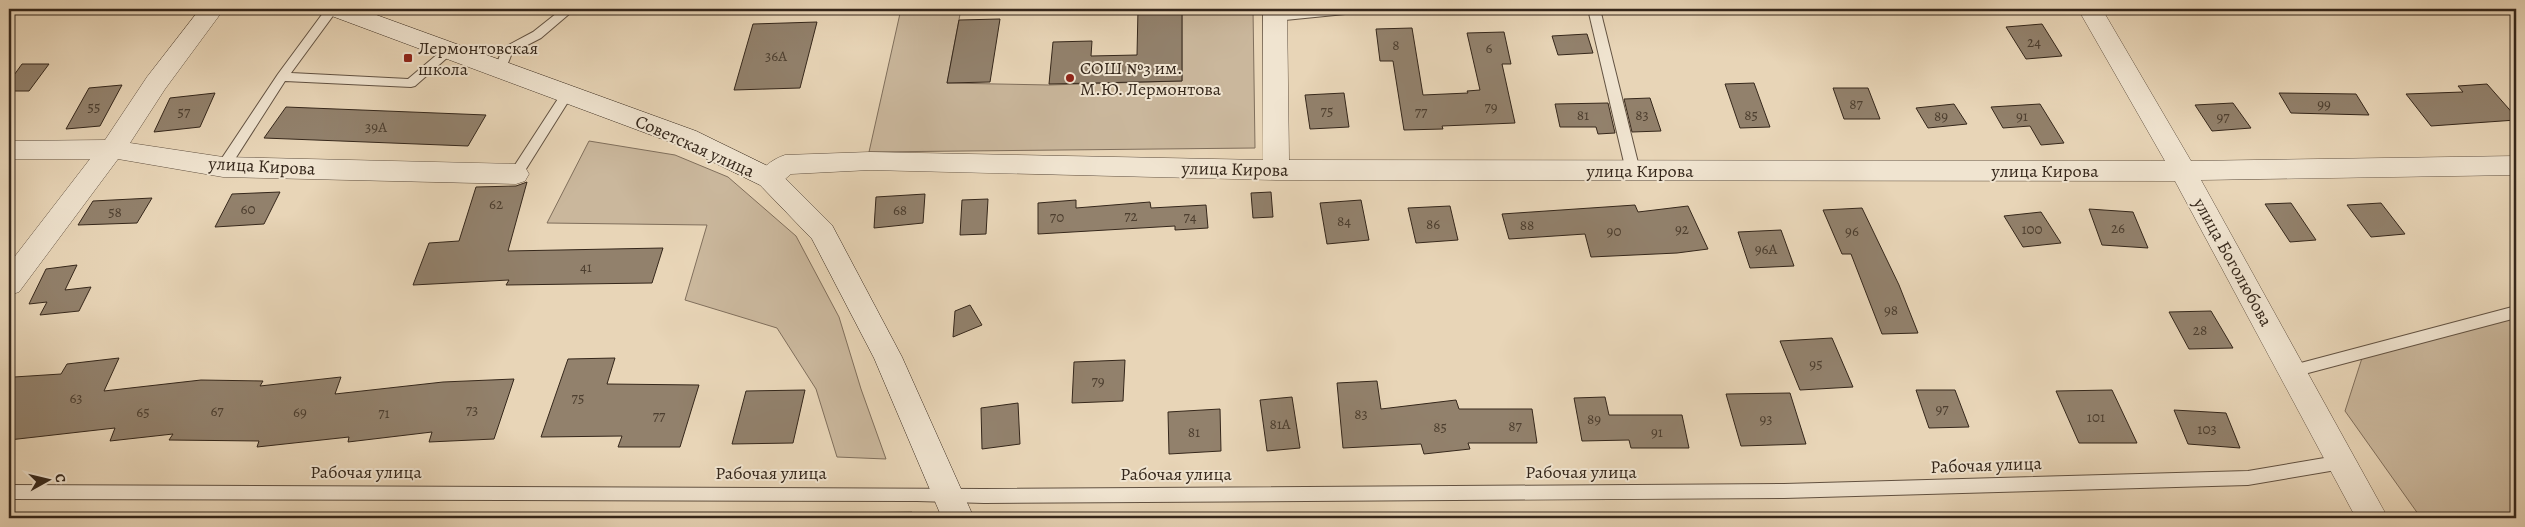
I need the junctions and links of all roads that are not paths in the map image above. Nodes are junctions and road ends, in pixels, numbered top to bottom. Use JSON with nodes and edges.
{"nodes":[{"id":1,"x":212,"y":9,"type":"edge"},
{"id":2,"x":332,"y":9,"type":"edge"},
{"id":3,"x":337,"y":9,"type":"edge"},
{"id":4,"x":569,"y":9,"type":"edge"},
{"id":5,"x":1354,"y":9,"type":"edge"},
{"id":6,"x":1594,"y":9,"type":"edge"},
{"id":7,"x":2090,"y":9,"type":"edge"},
{"id":8,"x":1275,"y":13,"type":"edge"},
{"id":9,"x":450,"y":50,"type":"junction"},
{"id":10,"x":500,"y":70,"type":"junction"},
{"id":11,"x":282,"y":77,"type":"junction"},
{"id":12,"x":567,"y":94,"type":"junction"},
{"id":13,"x":9,"y":150,"type":"edge"},
{"id":14,"x":112,"y":150,"type":"junction"},
{"id":15,"x":2516,"y":166,"type":"edge"},
{"id":16,"x":223,"y":167,"type":"junction"},
{"id":17,"x":1276,"y":170,"type":"junction"},
{"id":18,"x":1633,"y":171,"type":"junction"},
{"id":19,"x":2183,"y":171,"type":"junction"},
{"id":20,"x":516,"y":174,"type":"joint"},
{"id":21,"x":769,"y":178,"type":"junction"},
{"id":22,"x":9,"y":284,"type":"edge"},
{"id":23,"x":2516,"y":312,"type":"edge"},
{"id":24,"x":2293,"y":371,"type":"junction"},
{"id":25,"x":2342,"y":462,"type":"junction"},
{"id":26,"x":9,"y":492,"type":"edge"},
{"id":27,"x":953,"y":506,"type":"edge"},
{"id":28,"x":2372,"y":518,"type":"edge"}],
"edges":[{"from":1,"to":14,"type":"street"},
{"from":2,"to":11,"type":"lane"},
{"from":3,"to":9,"type":"street","name":"Советская улица"},
{"from":4,"to":10,"type":"lane"},
{"from":5,"to":8,"type":"lane"},
{"from":6,"to":18,"type":"lane"},
{"from":7,"to":19,"type":"street","name":"улица Боголюбова"},
{"from":8,"to":17,"type":"street"},
{"from":9,"to":10,"type":"street","name":"Советская улица"},
{"from":9,"to":11,"type":"lane"},
{"from":10,"to":12,"type":"street","name":"Советская улица"},
{"from":11,"to":16,"type":"lane"},
{"from":12,"to":20,"type":"lane"},
{"from":12,"to":21,"type":"street","name":"Советская улица"},
{"from":13,"to":14,"type":"street","name":"улица Кирова"},
{"from":14,"to":16,"type":"street","name":"улица Кирова"},
{"from":14,"to":22,"type":"street"},
{"from":15,"to":19,"type":"street","name":"улица Кирова"},
{"from":16,"to":20,"type":"street","name":"улица Кирова"},
{"from":17,"to":18,"type":"street","name":"улица Кирова"},
{"from":17,"to":21,"type":"street","name":"улица Кирова"},
{"from":18,"to":19,"type":"street","name":"улица Кирова"},
{"from":19,"to":24,"type":"street","name":"улица Боголюбова"},
{"from":21,"to":27,"type":"street","name":"Советская улица"},
{"from":23,"to":24,"type":"lane"},
{"from":24,"to":25,"type":"street","name":"улица Боголюбова"},
{"from":25,"to":27,"type":"lane","name":"Рабочая улица"},
{"from":25,"to":28,"type":"street","name":"улица Боголюбова"},
{"from":26,"to":27,"type":"lane","name":"Рабочая улица"}]}
